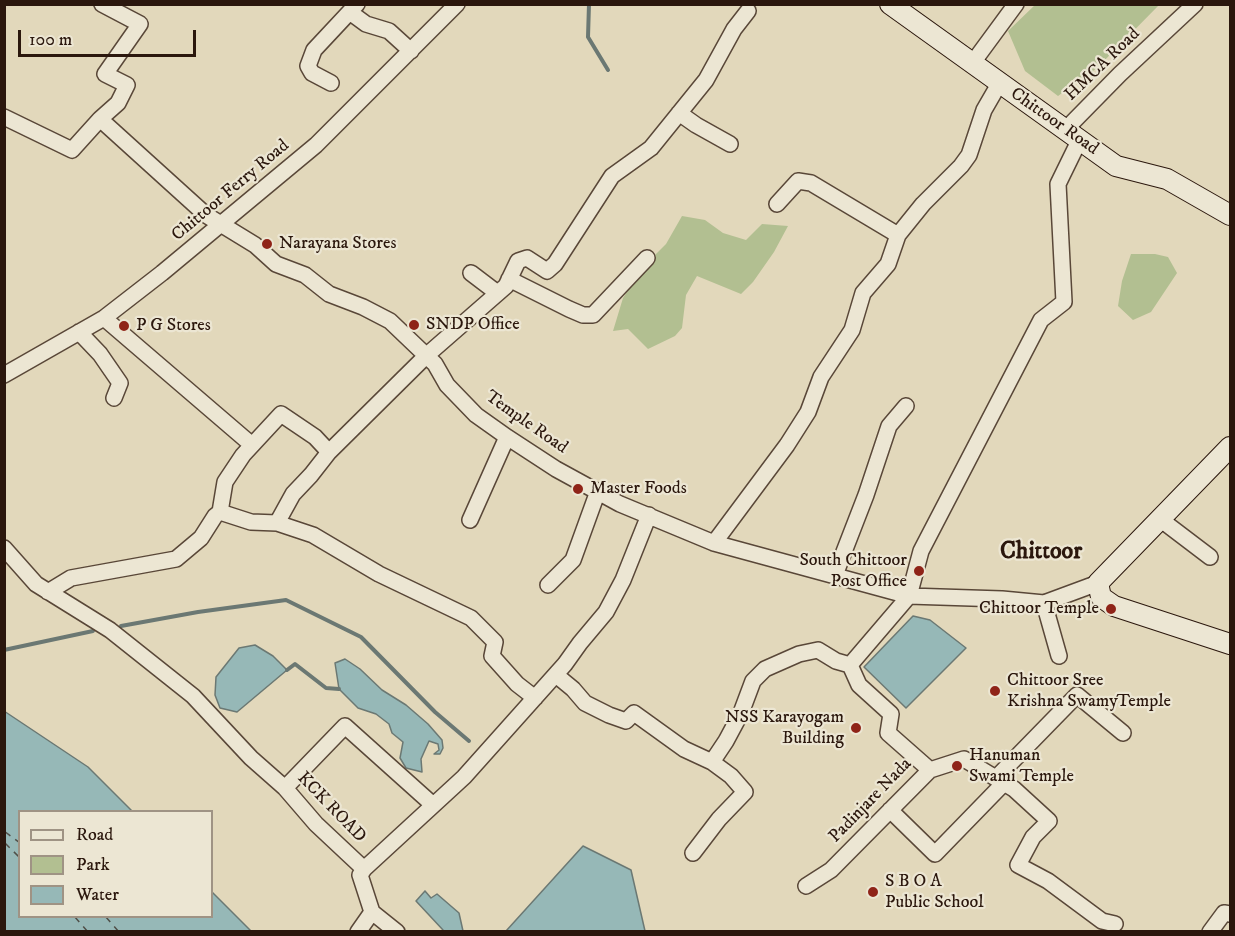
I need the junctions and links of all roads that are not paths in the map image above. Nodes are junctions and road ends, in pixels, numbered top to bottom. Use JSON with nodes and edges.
{"nodes":[{"id":1,"x":102,"y":4,"type":"edge"},
{"id":2,"x":457,"y":4,"type":"edge"},
{"id":3,"x":890,"y":4,"type":"edge"},
{"id":4,"x":1016,"y":4,"type":"edge"},
{"id":5,"x":1196,"y":4,"type":"edge"},
{"id":6,"x":354,"y":9,"type":"edge"},
{"id":7,"x":748,"y":11,"type":"dead end"},
{"id":8,"x":411,"y":51,"type":"junction"},
{"id":9,"x":974,"y":64,"type":"junction"},
{"id":10,"x":331,"y":82,"type":"dead end"},
{"id":11,"x":999,"y":84,"type":"junction"},
{"id":12,"x":679,"y":113,"type":"junction"},
{"id":13,"x":4,"y":117,"type":"edge"},
{"id":14,"x":100,"y":120,"type":"junction"},
{"id":15,"x":1072,"y":136,"type":"junction"},
{"id":16,"x":730,"y":144,"type":"dead end"},
{"id":17,"x":777,"y":204,"type":"dead end"},
{"id":18,"x":1230,"y":215,"type":"edge"},
{"id":19,"x":221,"y":224,"type":"junction"},
{"id":20,"x":898,"y":235,"type":"junction"},
{"id":21,"x":647,"y":258,"type":"dead end"},
{"id":22,"x":471,"y":273,"type":"dead end"},
{"id":23,"x":509,"y":279,"type":"junction"},
{"id":24,"x":496,"y":292,"type":"junction"},
{"id":25,"x":104,"y":318,"type":"junction"},
{"id":26,"x":79,"y":332,"type":"junction"},
{"id":27,"x":427,"y":355,"type":"junction"},
{"id":28,"x":4,"y":375,"type":"edge"},
{"id":29,"x":114,"y":398,"type":"dead end"},
{"id":30,"x":906,"y":406,"type":"dead end"},
{"id":31,"x":507,"y":437,"type":"junction"},
{"id":32,"x":252,"y":445,"type":"junction"},
{"id":33,"x":1230,"y":447,"type":"edge"},
{"id":34,"x":329,"y":452,"type":"junction"},
{"id":35,"x":598,"y":492,"type":"junction"},
{"id":36,"x":220,"y":512,"type":"junction"},
{"id":37,"x":649,"y":515,"type":"junction"},
{"id":38,"x":1160,"y":519,"type":"junction"},
{"id":39,"x":470,"y":520,"type":"dead end"},
{"id":40,"x":278,"y":523,"type":"junction"},
{"id":41,"x":714,"y":543,"type":"junction"},
{"id":42,"x":5,"y":551,"type":"edge"},
{"id":43,"x":1210,"y":558,"type":"dead end"},
{"id":44,"x":835,"y":575,"type":"junction"},
{"id":45,"x":1098,"y":583,"type":"junction"},
{"id":46,"x":548,"y":585,"type":"dead end"},
{"id":47,"x":48,"y":592,"type":"junction"},
{"id":48,"x":909,"y":596,"type":"junction"},
{"id":49,"x":1044,"y":603,"type":"junction"},
{"id":50,"x":1230,"y":644,"type":"edge"},
{"id":51,"x":1059,"y":656,"type":"dead end"},
{"id":52,"x":850,"y":665,"type":"junction"},
{"id":53,"x":556,"y":675,"type":"junction"},
{"id":54,"x":535,"y":698,"type":"junction"},
{"id":55,"x":1123,"y":733,"type":"dead end"},
{"id":56,"x":712,"y":762,"type":"junction"},
{"id":57,"x":930,"y":770,"type":"junction"},
{"id":58,"x":1000,"y":781,"type":"junction"},
{"id":59,"x":285,"y":788,"type":"junction"},
{"id":60,"x":432,"y":804,"type":"junction"},
{"id":61,"x":890,"y":810,"type":"junction"},
{"id":62,"x":693,"y":852,"type":"dead end"},
{"id":63,"x":364,"y":869,"type":"junction"},
{"id":64,"x":806,"y":886,"type":"dead end"},
{"id":65,"x":372,"y":912,"type":"junction"},
{"id":66,"x":1230,"y":914,"type":"edge"},
{"id":67,"x":1115,"y":924,"type":"dead end"},
{"id":68,"x":358,"y":932,"type":"edge"},
{"id":69,"x":397,"y":932,"type":"edge"},
{"id":70,"x":1210,"y":932,"type":"edge"}],
"edges":[{"from":1,"to":14,"type":"street"},
{"from":2,"to":8,"type":"street","name":"Chittoor Ferry Road"},
{"from":3,"to":9,"type":"main road","name":"Chittoor Road"},
{"from":4,"to":9,"type":"street"},
{"from":5,"to":15,"type":"street","name":"HMCA Road"},
{"from":6,"to":8,"type":"street"},
{"from":6,"to":10,"type":"street"},
{"from":7,"to":12,"type":"street"},
{"from":8,"to":19,"type":"street","name":"Chittoor Ferry Road"},
{"from":9,"to":11,"type":"main road","name":"Chittoor Road"},
{"from":11,"to":15,"type":"main road","name":"Chittoor Road"},
{"from":11,"to":20,"type":"street"},
{"from":12,"to":16,"type":"street"},
{"from":12,"to":23,"type":"street"},
{"from":13,"to":14,"type":"street"},
{"from":14,"to":19,"type":"street","name":"Temple Road"},
{"from":15,"to":18,"type":"main road","name":"Chittoor Road"},
{"from":15,"to":48,"type":"street","name":"HMCA Road"},
{"from":17,"to":20,"type":"street"},
{"from":19,"to":25,"type":"street","name":"Chittoor Ferry Road"},
{"from":19,"to":27,"type":"street","name":"Temple Road"},
{"from":20,"to":41,"type":"street"},
{"from":21,"to":23,"type":"street"},
{"from":22,"to":24,"type":"street"},
{"from":23,"to":24,"type":"street"},
{"from":24,"to":27,"type":"street"},
{"from":25,"to":26,"type":"street","name":"Chittoor Ferry Road"},
{"from":25,"to":32,"type":"street"},
{"from":26,"to":28,"type":"street","name":"Chittoor Ferry Road"},
{"from":26,"to":29,"type":"street"},
{"from":27,"to":31,"type":"street","name":"Temple Road"},
{"from":27,"to":34,"type":"street"},
{"from":30,"to":44,"type":"street"},
{"from":31,"to":35,"type":"street","name":"Temple Road"},
{"from":31,"to":39,"type":"street"},
{"from":32,"to":34,"type":"street"},
{"from":32,"to":36,"type":"street"},
{"from":33,"to":38,"type":"main road"},
{"from":34,"to":40,"type":"street"},
{"from":35,"to":37,"type":"street","name":"Temple Road"},
{"from":35,"to":46,"type":"street"},
{"from":36,"to":40,"type":"street"},
{"from":36,"to":47,"type":"street"},
{"from":37,"to":41,"type":"street","name":"Temple Road"},
{"from":37,"to":53,"type":"street","name":"KCK ROAD"},
{"from":38,"to":43,"type":"street"},
{"from":38,"to":45,"type":"main road"},
{"from":40,"to":54,"type":"street"},
{"from":41,"to":44,"type":"street","name":"Temple Road"},
{"from":42,"to":47,"type":"street","name":"KCK ROAD"},
{"from":44,"to":48,"type":"street","name":"Temple Road"},
{"from":45,"to":49,"type":"street"},
{"from":45,"to":50,"type":"main road"},
{"from":47,"to":59,"type":"street","name":"KCK ROAD"},
{"from":48,"to":49,"type":"street","name":"Temple Road"},
{"from":48,"to":52,"type":"street"},
{"from":49,"to":51,"type":"street"},
{"from":52,"to":56,"type":"street"},
{"from":52,"to":57,"type":"street","name":"Padinjare Nada"},
{"from":53,"to":54,"type":"street","name":"KCK ROAD"},
{"from":53,"to":56,"type":"street"},
{"from":54,"to":60,"type":"street","name":"KCK ROAD"},
{"from":55,"to":58,"type":"street"},
{"from":56,"to":62,"type":"street"},
{"from":57,"to":58,"type":"street"},
{"from":57,"to":61,"type":"street","name":"Padinjare Nada"},
{"from":58,"to":61,"type":"street"},
{"from":58,"to":67,"type":"street"},
{"from":59,"to":60,"type":"street"},
{"from":59,"to":63,"type":"street","name":"KCK ROAD"},
{"from":60,"to":63,"type":"street","name":"KCK ROAD"},
{"from":61,"to":64,"type":"street","name":"Padinjare Nada"},
{"from":63,"to":65,"type":"street"},
{"from":65,"to":68,"type":"street"},
{"from":65,"to":69,"type":"street"},
{"from":66,"to":70,"type":"street"}]}
